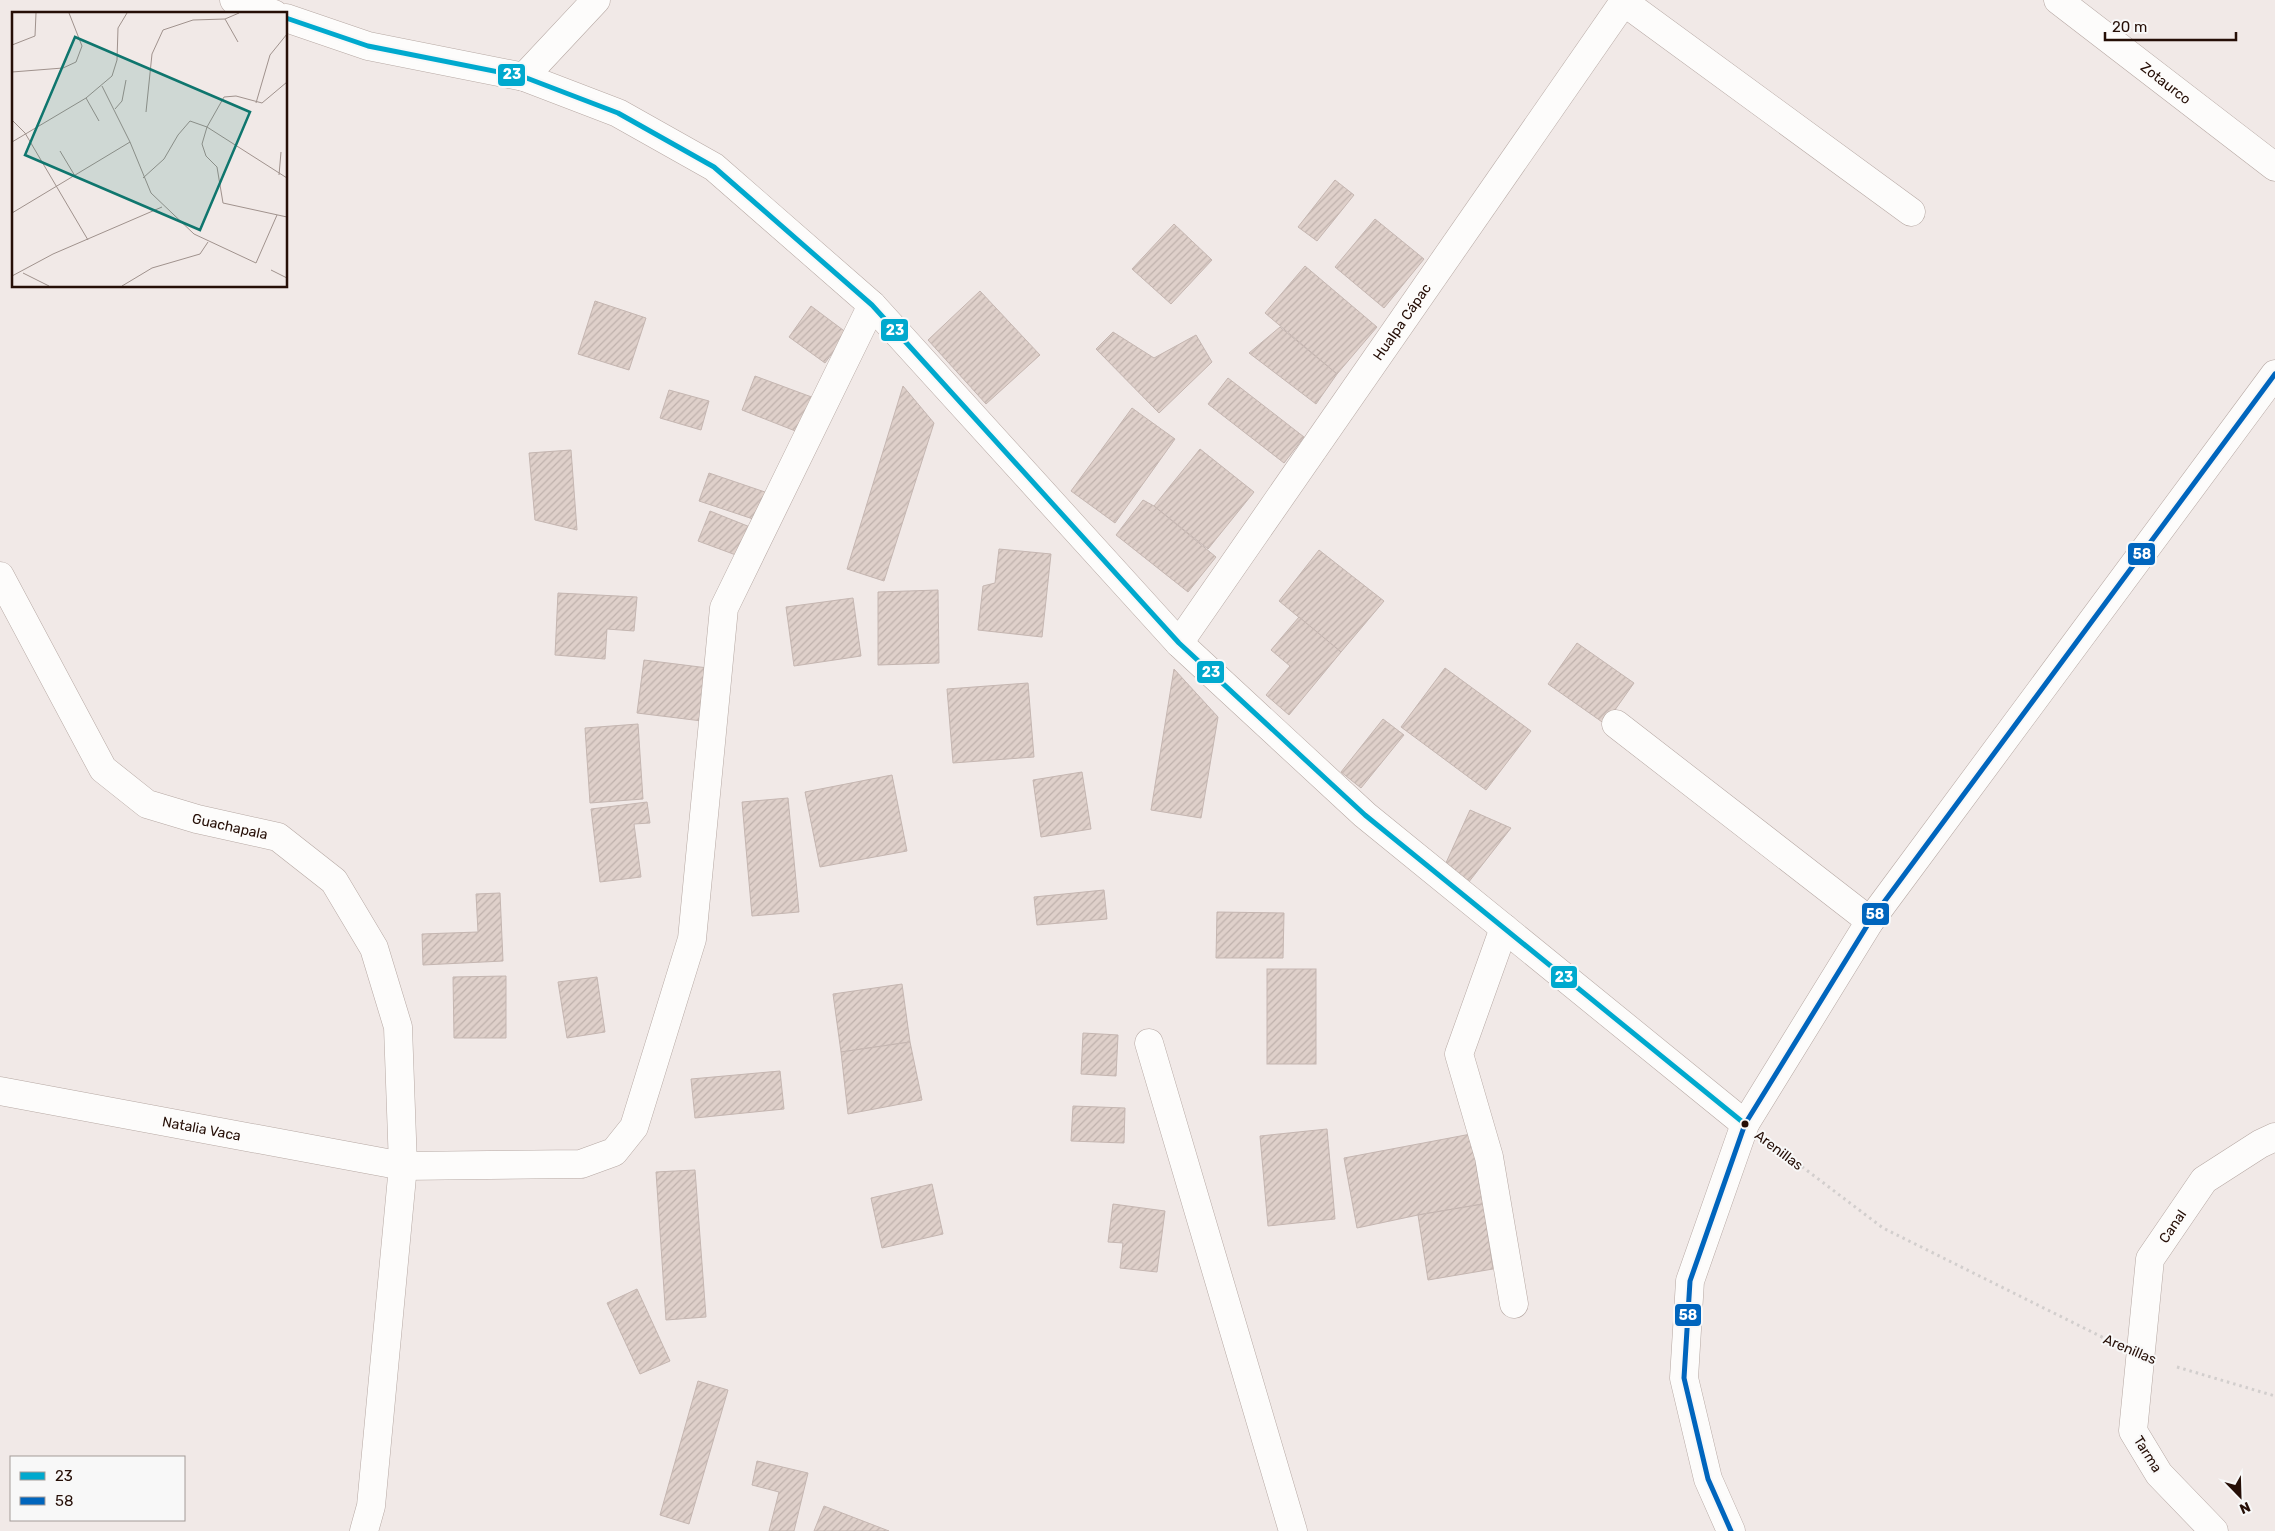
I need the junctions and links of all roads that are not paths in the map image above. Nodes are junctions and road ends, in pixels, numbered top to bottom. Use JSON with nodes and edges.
{"nodes":[{"id":1,"x":234,"y":0,"type":"edge"},
{"id":2,"x":596,"y":0,"type":"edge"},
{"id":3,"x":2058,"y":0,"type":"edge"},
{"id":4,"x":1625,"y":1,"type":"edge"},
{"id":5,"x":268,"y":12,"type":"edge"},
{"id":6,"x":288,"y":19,"type":"edge"},
{"id":7,"x":524,"y":77,"type":"junction"},
{"id":8,"x":2275,"y":167,"type":"edge"},
{"id":9,"x":1911,"y":212,"type":"dead end"},
{"id":10,"x":872,"y":305,"type":"junction"},
{"id":11,"x":2275,"y":374,"type":"edge"},
{"id":12,"x":0,"y":576,"type":"edge"},
{"id":13,"x":1179,"y":643,"type":"junction"},
{"id":14,"x":1616,"y":724,"type":"dead end"},
{"id":15,"x":1870,"y":920,"type":"junction"},
{"id":16,"x":1504,"y":928,"type":"junction"},
{"id":17,"x":1149,"y":1043,"type":"dead end"},
{"id":18,"x":0,"y":1091,"type":"edge"},
{"id":19,"x":1746,"y":1124,"type":"junction"},
{"id":20,"x":2275,"y":1137,"type":"edge"},
{"id":21,"x":404,"y":1166,"type":"junction"},
{"id":22,"x":1514,"y":1304,"type":"dead end"},
{"id":23,"x":2142,"y":1357,"type":"joint"},
{"id":24,"x":364,"y":1531,"type":"edge"},
{"id":25,"x":1293,"y":1531,"type":"edge"},
{"id":26,"x":1731,"y":1531,"type":"edge"},
{"id":27,"x":2214,"y":1531,"type":"edge"}],
"edges":[{"from":1,"to":5,"type":"street"},
{"from":2,"to":7,"type":"street"},
{"from":3,"to":8,"type":"street","name":"Zotaurco"},
{"from":4,"to":9,"type":"street"},
{"from":4,"to":13,"type":"street","name":"Hualpa Cápac"},
{"from":6,"to":7,"type":"street","name":"Arenillas"},
{"from":7,"to":10,"type":"street","name":"Arenillas"},
{"from":10,"to":13,"type":"street","name":"Arenillas"},
{"from":10,"to":21,"type":"street","name":"Natalia Vaca"},
{"from":11,"to":15,"type":"street"},
{"from":12,"to":21,"type":"street","name":"Guachapala"},
{"from":13,"to":16,"type":"street","name":"Arenillas"},
{"from":14,"to":15,"type":"street"},
{"from":15,"to":19,"type":"street"},
{"from":16,"to":19,"type":"street","name":"Arenillas"},
{"from":16,"to":22,"type":"street"},
{"from":17,"to":25,"type":"street"},
{"from":18,"to":21,"type":"street","name":"Natalia Vaca"},
{"from":19,"to":26,"type":"street"},
{"from":20,"to":23,"type":"street","name":"Canal"},
{"from":21,"to":24,"type":"street","name":"Guachapala"},
{"from":23,"to":27,"type":"street","name":"Tarma"}]}
